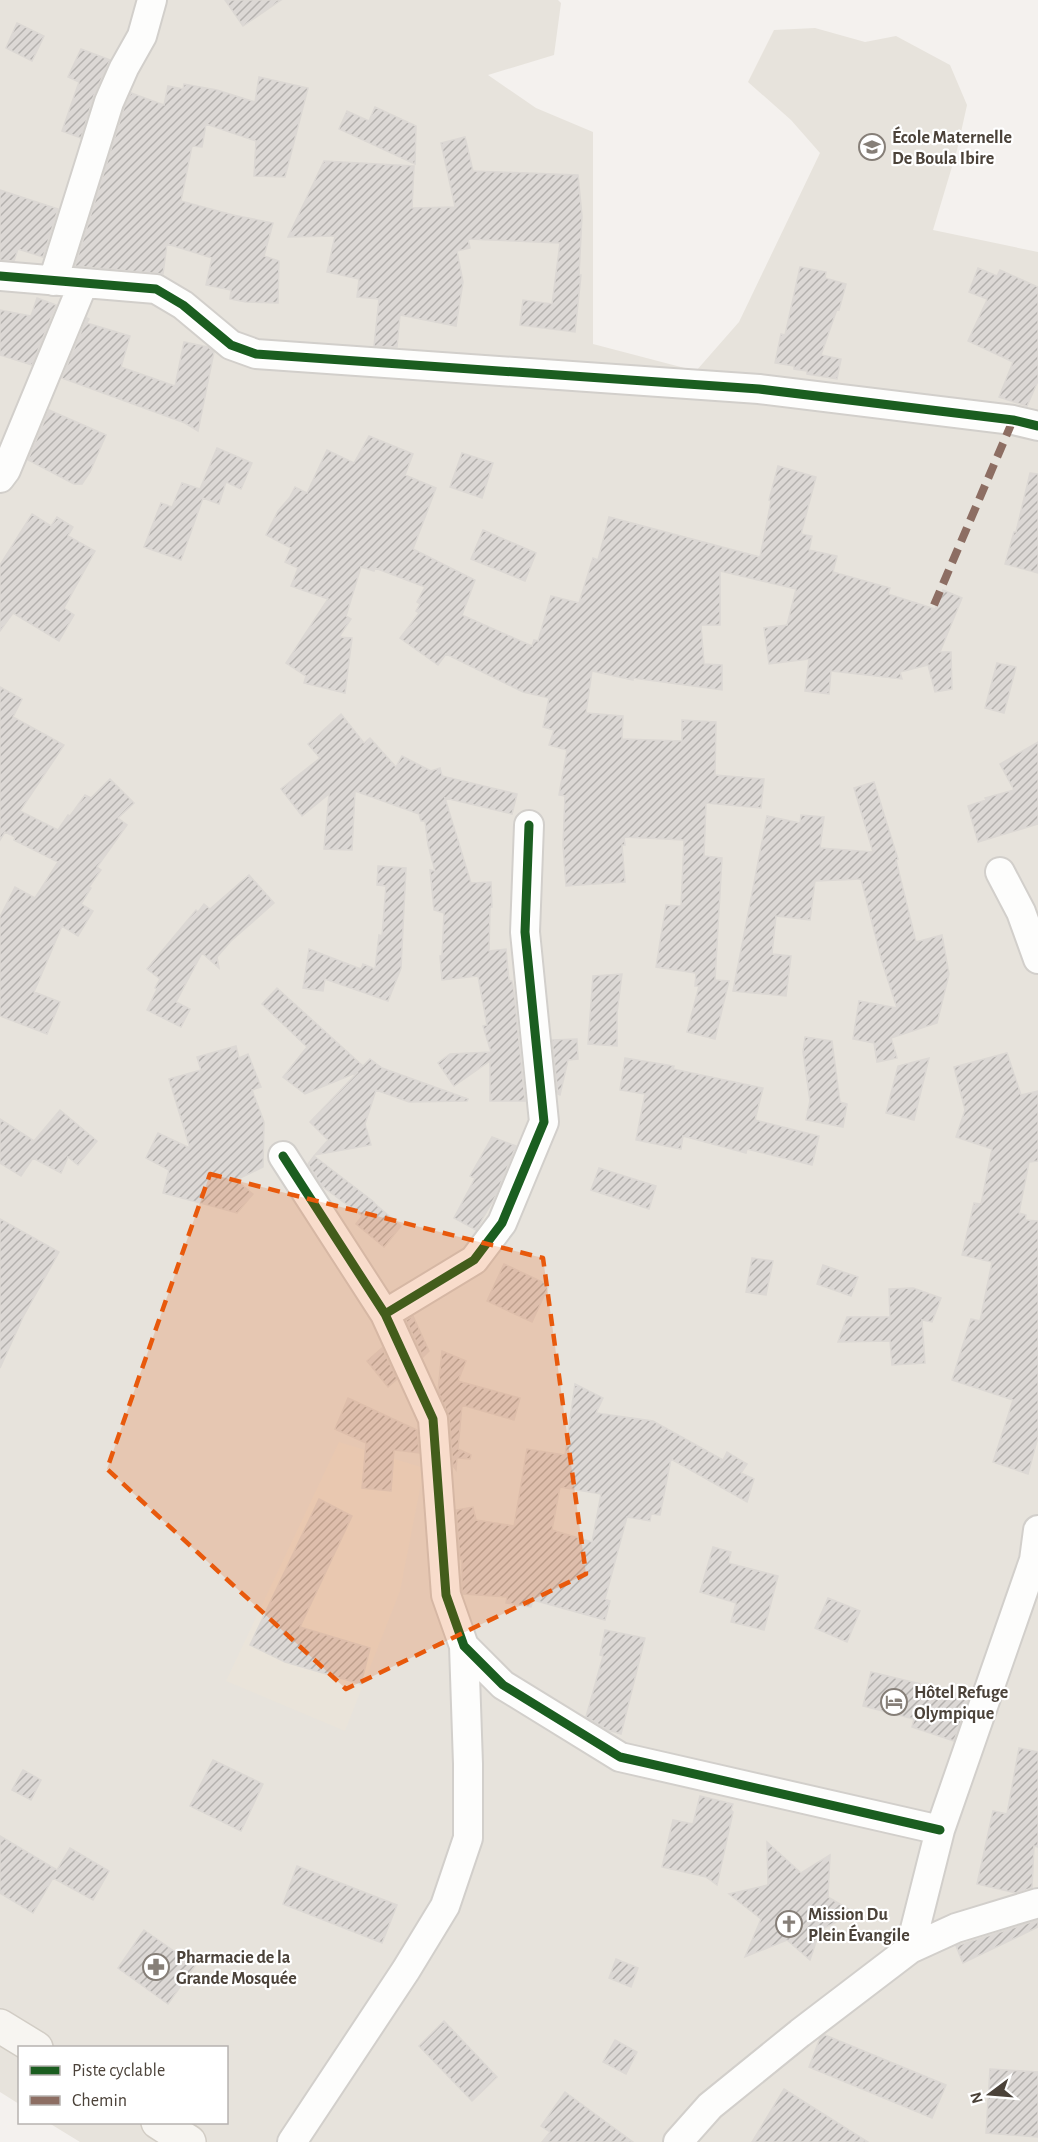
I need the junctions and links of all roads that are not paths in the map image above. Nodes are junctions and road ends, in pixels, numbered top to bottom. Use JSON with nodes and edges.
{"nodes":[{"id":1,"x":152,"y":0,"type":"edge"},
{"id":2,"x":0,"y":276,"type":"edge"},
{"id":3,"x":53,"y":281,"type":"junction"},
{"id":4,"x":83,"y":284,"type":"junction"},
{"id":5,"x":1038,"y":426,"type":"edge"},
{"id":6,"x":0,"y":478,"type":"edge"},
{"id":7,"x":529,"y":825,"type":"dead end"},
{"id":8,"x":1000,"y":872,"type":"dead end"},
{"id":9,"x":1038,"y":959,"type":"edge"},
{"id":10,"x":283,"y":1156,"type":"dead end"},
{"id":11,"x":385,"y":1314,"type":"junction"},
{"id":12,"x":1038,"y":1530,"type":"edge"},
{"id":13,"x":1036,"y":1560,"type":"edge"},
{"id":14,"x":464,"y":1646,"type":"junction"},
{"id":15,"x":940,"y":1830,"type":"junction"},
{"id":16,"x":1038,"y":1903,"type":"edge"},
{"id":17,"x":910,"y":1949,"type":"junction"},
{"id":18,"x":0,"y":2025,"type":"edge"},
{"id":19,"x":33,"y":2046,"type":"edge"},
{"id":20,"x":161,"y":2124,"type":"edge"},
{"id":21,"x":189,"y":2142,"type":"edge"},
{"id":22,"x":292,"y":2142,"type":"edge"},
{"id":23,"x":678,"y":2142,"type":"edge"}],
"edges":[{"from":1,"to":3,"type":"street"},
{"from":2,"to":3,"type":"street"},
{"from":3,"to":4,"type":"street"},
{"from":4,"to":5,"type":"street"},
{"from":4,"to":6,"type":"street"},
{"from":7,"to":11,"type":"street"},
{"from":8,"to":9,"type":"street"},
{"from":10,"to":11,"type":"street"},
{"from":11,"to":14,"type":"street"},
{"from":12,"to":13,"type":"street"},
{"from":13,"to":15,"type":"street"},
{"from":14,"to":15,"type":"street"},
{"from":14,"to":22,"type":"street"},
{"from":15,"to":17,"type":"street"},
{"from":16,"to":17,"type":"street"},
{"from":17,"to":23,"type":"street"},
{"from":18,"to":19,"type":"main road"},
{"from":20,"to":21,"type":"main road"}]}
